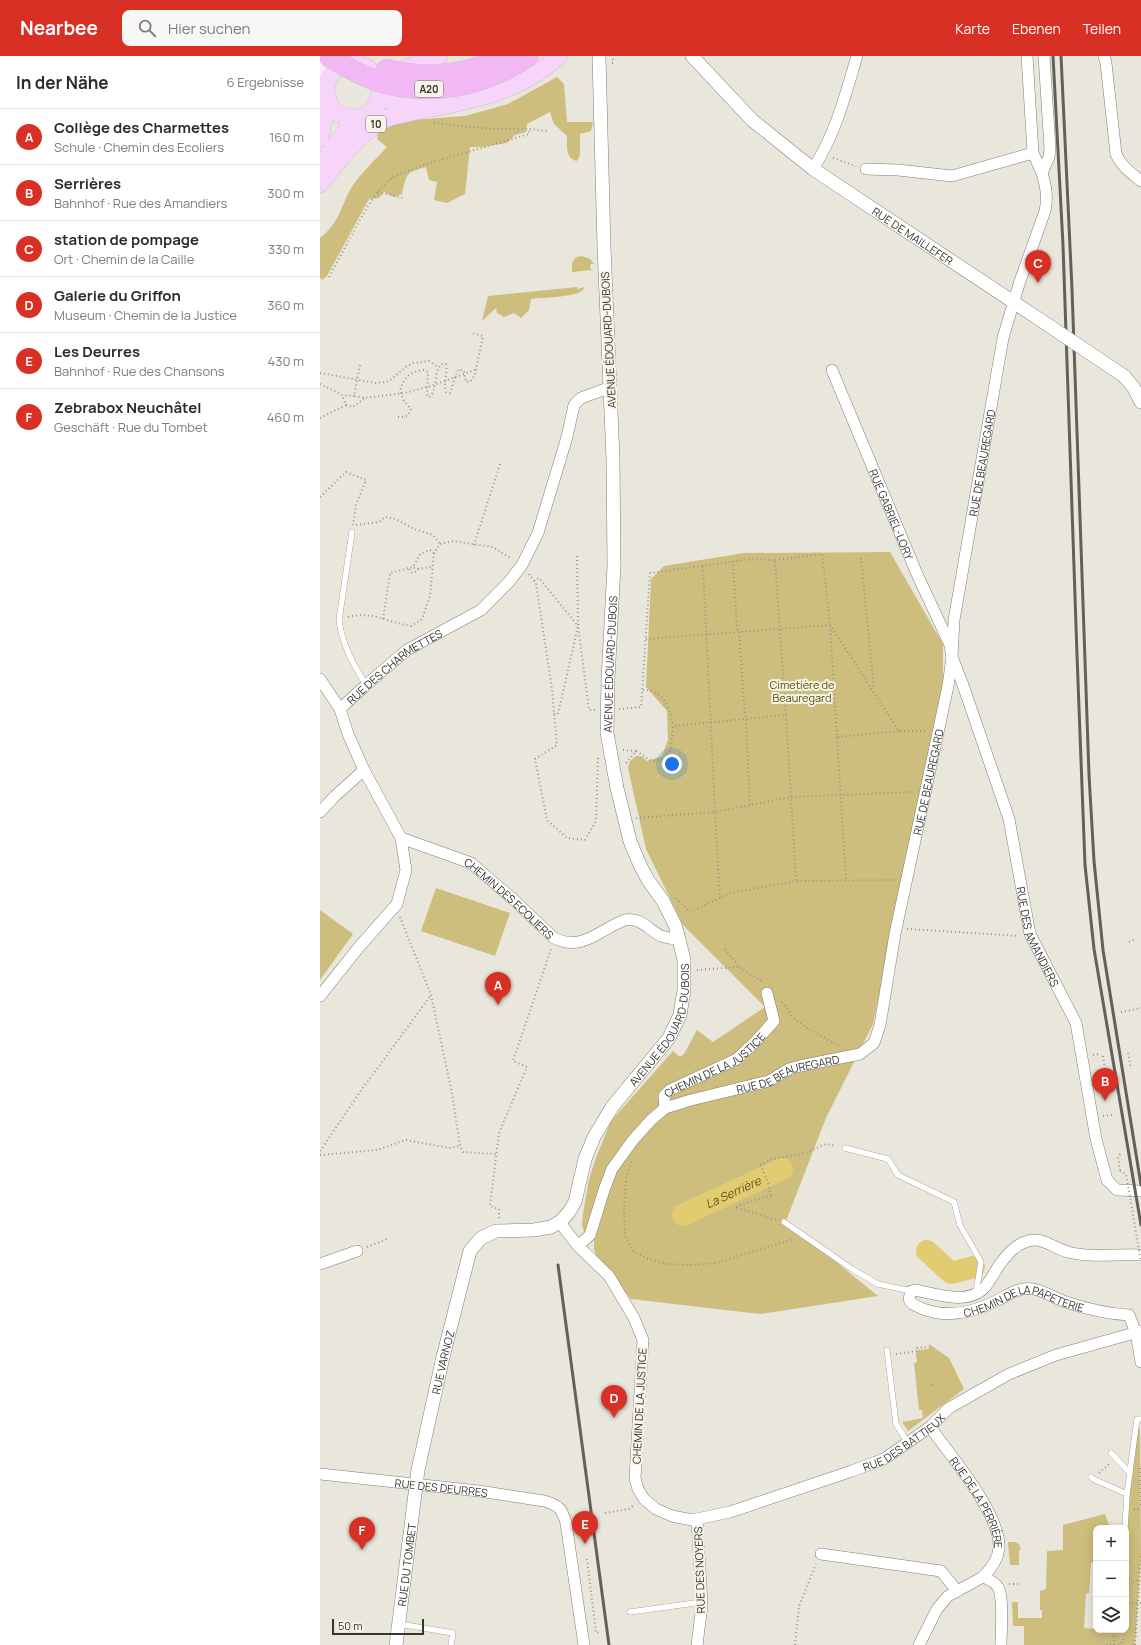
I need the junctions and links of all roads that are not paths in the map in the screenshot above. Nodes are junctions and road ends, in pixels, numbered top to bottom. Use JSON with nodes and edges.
{"nodes":[{"id":1,"x":328,"y":56,"type":"edge"},
{"id":2,"x":439,"y":56,"type":"edge"},
{"id":3,"x":444,"y":56,"type":"edge"},
{"id":4,"x":502,"y":56,"type":"edge"},
{"id":5,"x":529,"y":56,"type":"edge"},
{"id":6,"x":560,"y":56,"type":"edge"},
{"id":7,"x":590,"y":56,"type":"edge"},
{"id":8,"x":600,"y":56,"type":"edge"},
{"id":9,"x":692,"y":56,"type":"edge"},
{"id":10,"x":857,"y":56,"type":"edge"},
{"id":11,"x":1027,"y":56,"type":"edge"},
{"id":12,"x":1044,"y":56,"type":"edge"},
{"id":13,"x":1104,"y":56,"type":"edge"},
{"id":14,"x":320,"y":57,"type":"edge"},
{"id":15,"x":355,"y":59,"type":"edge"},
{"id":16,"x":600,"y":70,"type":"junction"},
{"id":17,"x":376,"y":75,"type":"junction"},
{"id":18,"x":328,"y":81,"type":"junction"},
{"id":19,"x":463,"y":95,"type":"junction"},
{"id":20,"x":328,"y":100,"type":"junction"},
{"id":21,"x":380,"y":100,"type":"junction"},
{"id":22,"x":355,"y":119,"type":"junction"},
{"id":23,"x":320,"y":138,"type":"edge"},
{"id":24,"x":1033,"y":154,"type":"junction"},
{"id":25,"x":813,"y":169,"type":"junction"},
{"id":26,"x":866,"y":169,"type":"road end"},
{"id":27,"x":1042,"y":173,"type":"junction"},
{"id":28,"x":1141,"y":181,"type":"edge"},
{"id":29,"x":320,"y":183,"type":"edge"},
{"id":30,"x":1014,"y":303,"type":"junction"},
{"id":31,"x":832,"y":370,"type":"dead end"},
{"id":32,"x":611,"y":387,"type":"junction"},
{"id":33,"x":1141,"y":402,"type":"edge"},
{"id":34,"x":353,"y":529,"type":"road end"},
{"id":35,"x":952,"y":657,"type":"junction"},
{"id":36,"x":320,"y":679,"type":"edge"},
{"id":37,"x":366,"y":685,"type":"junction"},
{"id":38,"x":340,"y":709,"type":"junction"},
{"id":39,"x":364,"y":770,"type":"junction"},
{"id":40,"x":320,"y":812,"type":"edge"},
{"id":41,"x":401,"y":838,"type":"junction"},
{"id":42,"x":679,"y":939,"type":"junction"},
{"id":43,"x":767,"y":993,"type":"road end"},
{"id":44,"x":320,"y":996,"type":"edge"},
{"id":45,"x":665,"y":1108,"type":"junction"},
{"id":46,"x":845,"y":1148,"type":"road end"},
{"id":47,"x":1141,"y":1190,"type":"edge"},
{"id":48,"x":561,"y":1221,"type":"junction"},
{"id":49,"x":784,"y":1222,"type":"road end"},
{"id":50,"x":578,"y":1246,"type":"junction"},
{"id":51,"x":357,"y":1251,"type":"road end"},
{"id":52,"x":1141,"y":1255,"type":"edge"},
{"id":53,"x":320,"y":1264,"type":"edge"},
{"id":54,"x":910,"y":1293,"type":"junction"},
{"id":55,"x":976,"y":1294,"type":"junction"},
{"id":56,"x":1139,"y":1332,"type":"edge"},
{"id":57,"x":888,"y":1352,"type":"road end"},
{"id":58,"x":1141,"y":1362,"type":"edge"},
{"id":59,"x":1141,"y":1419,"type":"edge"},
{"id":60,"x":930,"y":1427,"type":"junction"},
{"id":61,"x":909,"y":1443,"type":"junction"},
{"id":62,"x":1111,"y":1453,"type":"dead end"},
{"id":63,"x":1130,"y":1473,"type":"junction"},
{"id":64,"x":320,"y":1474,"type":"edge"},
{"id":65,"x":1091,"y":1477,"type":"dead end"},
{"id":66,"x":416,"y":1484,"type":"junction"},
{"id":67,"x":1127,"y":1494,"type":"junction"},
{"id":68,"x":656,"y":1509,"type":"joint"},
{"id":69,"x":697,"y":1519,"type":"junction"},
{"id":70,"x":1126,"y":1525,"type":"edge"},
{"id":71,"x":821,"y":1554,"type":"road end"},
{"id":72,"x":983,"y":1577,"type":"junction"},
{"id":73,"x":957,"y":1591,"type":"junction"},
{"id":74,"x":702,"y":1602,"type":"junction"},
{"id":75,"x":630,"y":1612,"type":"dead end"},
{"id":76,"x":399,"y":1624,"type":"junction"},
{"id":77,"x":396,"y":1645,"type":"edge"},
{"id":78,"x":451,"y":1645,"type":"edge"},
{"id":79,"x":584,"y":1645,"type":"edge"},
{"id":80,"x":697,"y":1645,"type":"edge"},
{"id":81,"x":919,"y":1645,"type":"edge"},
{"id":82,"x":1001,"y":1645,"type":"edge"}],
"edges":[{"from":1,"to":5,"type":"highway","number":"A20","bridge":true},
{"from":2,"to":17,"type":"main road"},
{"from":3,"to":19,"type":"main road"},
{"from":4,"to":15,"type":"highway","number":"A20","bridge":true},
{"from":6,"to":19,"type":"main road","number":"10"},
{"from":7,"to":16,"type":"street"},
{"from":8,"to":16,"type":"street","name":"AVENUE ÉDOUARD-DUBOIS"},
{"from":9,"to":25,"type":"street","name":"RUE DE MAILLEFER"},
{"from":10,"to":25,"type":"street"},
{"from":11,"to":24,"type":"street"},
{"from":12,"to":27,"type":"street"},
{"from":13,"to":28,"type":"street"},
{"from":14,"to":18,"type":"main road"},
{"from":15,"to":17,"type":"main road"},
{"from":15,"to":18,"type":"main road"},
{"from":16,"to":32,"type":"street","name":"AVENUE ÉDOUARD-DUBOIS"},
{"from":17,"to":21,"type":"main road"},
{"from":18,"to":20,"type":"main road"},
{"from":19,"to":21,"type":"main road","number":"10"},
{"from":19,"to":29,"type":"main road","number":"10"},
{"from":20,"to":22,"type":"main road"},
{"from":20,"to":23,"type":"main road"},
{"from":21,"to":22,"type":"main road"},
{"from":22,"to":29,"type":"main road","number":"10"},
{"from":24,"to":26,"type":"street"},
{"from":24,"to":27,"type":"street","name":"RUE DE BEAUREGARD"},
{"from":25,"to":30,"type":"street","name":"RUE DE MAILLEFER"},
{"from":27,"to":30,"type":"street","name":"RUE DE BEAUREGARD"},
{"from":30,"to":33,"type":"street","name":"RUE DE MAILLEFER","bridge":true},
{"from":30,"to":35,"type":"street","name":"RUE DE BEAUREGARD"},
{"from":31,"to":35,"type":"street","name":"RUE GABRIEL-LORY"},
{"from":32,"to":37,"type":"street","name":"RUE DES CHARMETTES"},
{"from":32,"to":42,"type":"street","name":"AVENUE ÉDOUARD-DUBOIS"},
{"from":34,"to":37,"type":"lane"},
{"from":35,"to":45,"type":"street","name":"RUE DE BEAUREGARD"},
{"from":35,"to":47,"type":"street","name":"RUE DES AMANDIERS"},
{"from":36,"to":38,"type":"street"},
{"from":37,"to":38,"type":"street","name":"RUE DES CHARMETTES"},
{"from":38,"to":39,"type":"street","name":"RUE DES CHARMETTES"},
{"from":39,"to":40,"type":"street"},
{"from":39,"to":41,"type":"street","name":"RUE DES CHARMETTES"},
{"from":41,"to":42,"type":"street","name":"CHEMIN DES ECOLIERS"},
{"from":41,"to":44,"type":"street","name":"RUE DES CHARMETTES"},
{"from":42,"to":48,"type":"street","name":"AVENUE ÉDOUARD-DUBOIS"},
{"from":43,"to":45,"type":"street","name":"CHEMIN DE LA JUSTICE"},
{"from":45,"to":50,"type":"street","name":"CHEMIN DE LA JUSTICE"},
{"from":46,"to":55,"type":"lane"},
{"from":48,"to":50,"type":"street","name":"CHEMIN DE LA JUSTICE"},
{"from":48,"to":66,"type":"street","name":"RUE VARNOZ"},
{"from":49,"to":54,"type":"lane"},
{"from":50,"to":68,"type":"street","name":"CHEMIN DE LA JUSTICE"},
{"from":51,"to":53,"type":"street"},
{"from":52,"to":55,"type":"street"},
{"from":54,"to":55,"type":"street"},
{"from":54,"to":56,"type":"street","name":"CHEMIN DE LA PAPETERIE"},
{"from":56,"to":58,"type":"street"},
{"from":56,"to":60,"type":"street","name":"RUE DES BATTIEUX"},
{"from":57,"to":61,"type":"lane"},
{"from":59,"to":63,"type":"lane"},
{"from":60,"to":61,"type":"street","name":"RUE DES BATTIEUX"},
{"from":60,"to":72,"type":"street","name":"RUE DE LA PERRIÈRE"},
{"from":61,"to":69,"type":"street","name":"RUE DES BATTIEUX"},
{"from":62,"to":63,"type":"lane"},
{"from":63,"to":67,"type":"lane"},
{"from":64,"to":66,"type":"street","name":"RUE DES DEURRES"},
{"from":65,"to":67,"type":"lane"},
{"from":66,"to":76,"type":"street","name":"RUE DU TOMBET"},
{"from":66,"to":79,"type":"street","name":"RUE DES DEURRES"},
{"from":67,"to":70,"type":"lane"},
{"from":68,"to":69,"type":"street","name":"RUE DES BATTIEUX"},
{"from":69,"to":74,"type":"street","name":"RUE DES NOYERS"},
{"from":71,"to":73,"type":"street"},
{"from":72,"to":73,"type":"street"},
{"from":72,"to":82,"type":"street"},
{"from":73,"to":81,"type":"street"},
{"from":74,"to":75,"type":"lane"},
{"from":74,"to":80,"type":"street","name":"RUE DES NOYERS"},
{"from":76,"to":77,"type":"street","name":"RUE DU TOMBET"},
{"from":76,"to":78,"type":"lane"}]}
